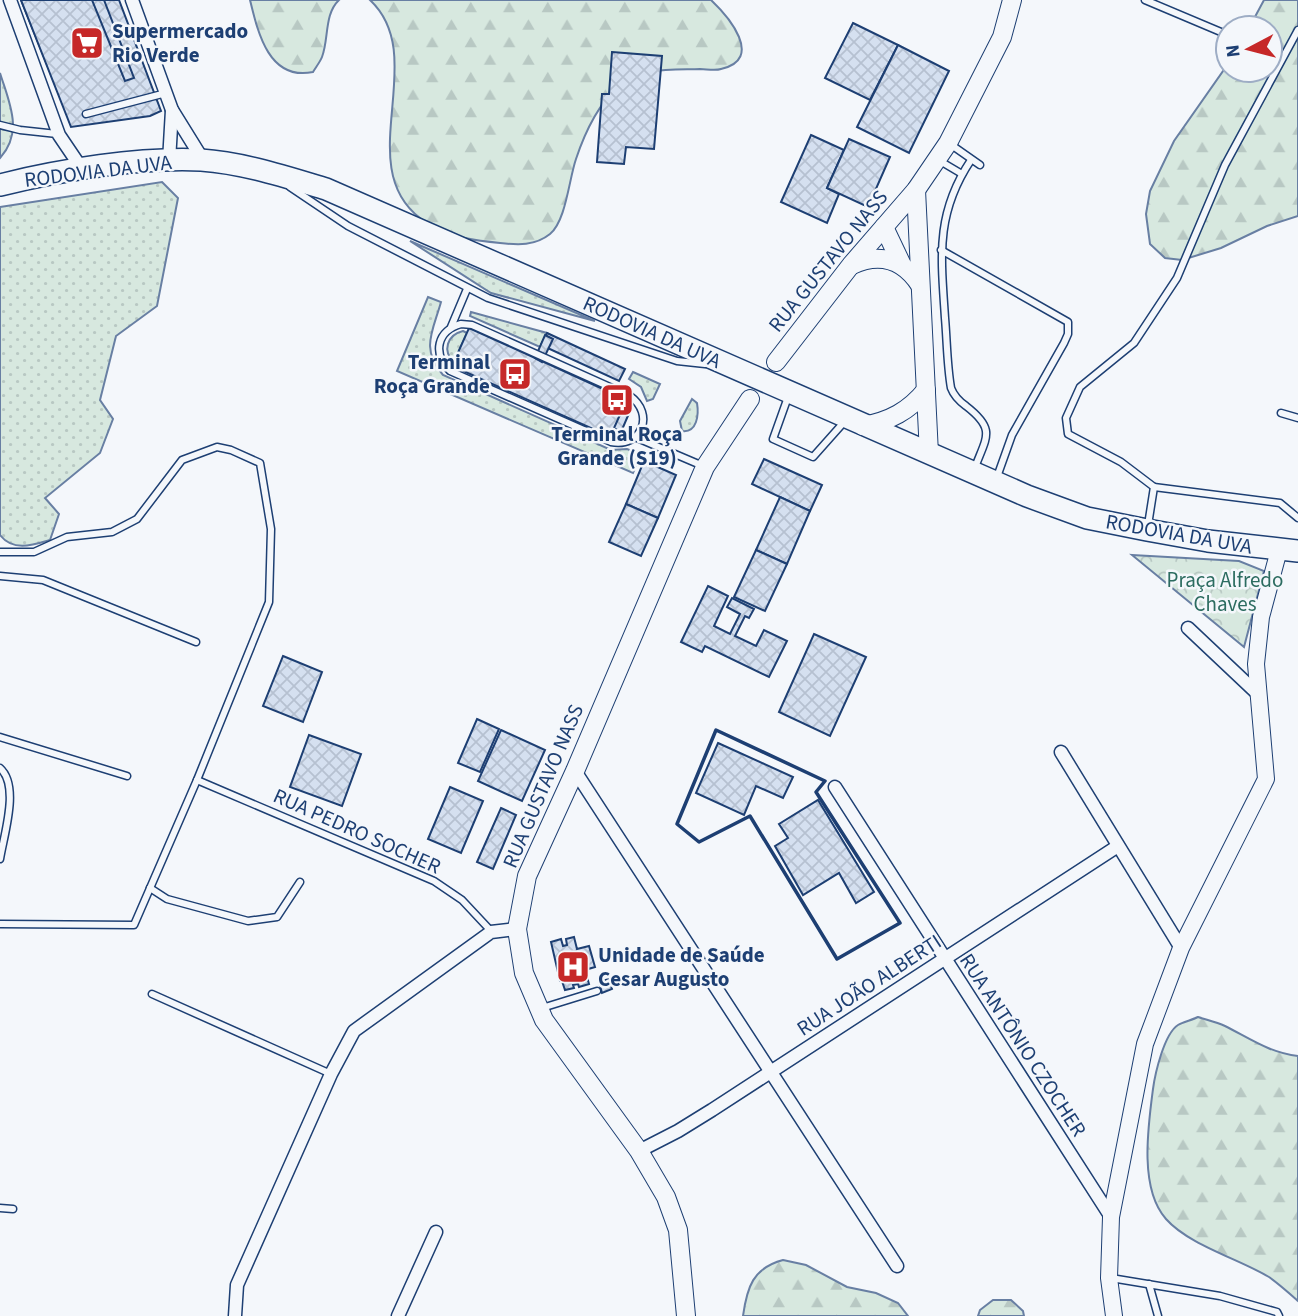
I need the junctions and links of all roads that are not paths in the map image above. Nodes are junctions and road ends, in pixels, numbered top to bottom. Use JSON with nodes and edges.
{"nodes":[{"id":1,"x":10,"y":0,"type":"edge"},
{"id":2,"x":132,"y":0,"type":"edge"},
{"id":3,"x":1145,"y":0,"type":"edge"},
{"id":4,"x":1016,"y":2,"type":"edge"},
{"id":5,"x":1214,"y":29,"type":"edge"},
{"id":6,"x":1298,"y":30,"type":"edge"},
{"id":7,"x":166,"y":93,"type":"junction"},
{"id":8,"x":172,"y":110,"type":"junction"},
{"id":9,"x":86,"y":114,"type":"dead end"},
{"id":10,"x":0,"y":125,"type":"edge"},
{"id":11,"x":59,"y":135,"type":"junction"},
{"id":12,"x":948,"y":143,"type":"junction"},
{"id":13,"x":937,"y":159,"type":"junction"},
{"id":14,"x":203,"y":160,"type":"junction"},
{"id":15,"x":971,"y":160,"type":"junction"},
{"id":16,"x":169,"y":161,"type":"junction"},
{"id":17,"x":980,"y":165,"type":"dead end"},
{"id":18,"x":82,"y":169,"type":"junction"},
{"id":19,"x":268,"y":172,"type":"junction"},
{"id":20,"x":962,"y":174,"type":"junction"},
{"id":21,"x":5,"y":183,"type":"edge"},
{"id":22,"x":915,"y":190,"type":"junction"},
{"id":23,"x":884,"y":227,"type":"junction"},
{"id":24,"x":918,"y":247,"type":"junction"},
{"id":25,"x":941,"y":250,"type":"junction"},
{"id":26,"x":851,"y":265,"type":"junction"},
{"id":27,"x":902,"y":265,"type":"junction"},
{"id":28,"x":920,"y":285,"type":"junction"},
{"id":29,"x":467,"y":289,"type":"junction"},
{"id":30,"x":451,"y":327,"type":"junction"},
{"id":31,"x":776,"y":362,"type":"dead end"},
{"id":32,"x":728,"y":366,"type":"junction"},
{"id":33,"x":926,"y":390,"type":"junction"},
{"id":34,"x":790,"y":392,"type":"junction"},
{"id":35,"x":750,"y":399,"type":"dead end"},
{"id":36,"x":1281,"y":413,"type":"dead end"},
{"id":37,"x":1298,"y":418,"type":"edge"},
{"id":38,"x":855,"y":422,"type":"junction"},
{"id":39,"x":635,"y":437,"type":"junction"},
{"id":40,"x":929,"y":454,"type":"junction"},
{"id":41,"x":705,"y":467,"type":"junction"},
{"id":42,"x":972,"y":474,"type":"junction"},
{"id":43,"x":994,"y":483,"type":"junction"},
{"id":44,"x":1154,"y":487,"type":"junction"},
{"id":45,"x":1298,"y":517,"type":"edge"},
{"id":46,"x":1147,"y":530,"type":"junction"},
{"id":47,"x":1288,"y":551,"type":"edge"},
{"id":48,"x":0,"y":552,"type":"edge"},
{"id":49,"x":0,"y":576,"type":"edge"},
{"id":50,"x":1188,"y":628,"type":"dead end"},
{"id":51,"x":196,"y":642,"type":"dead end"},
{"id":52,"x":1259,"y":695,"type":"junction"},
{"id":53,"x":0,"y":737,"type":"edge"},
{"id":54,"x":1061,"y":751,"type":"dead end"},
{"id":55,"x":0,"y":768,"type":"edge"},
{"id":56,"x":575,"y":771,"type":"junction"},
{"id":57,"x":127,"y":776,"type":"dead end"},
{"id":58,"x":197,"y":780,"type":"junction"},
{"id":59,"x":835,"y":787,"type":"dead end"},
{"id":60,"x":1118,"y":846,"type":"junction"},
{"id":61,"x":0,"y":859,"type":"edge"},
{"id":62,"x":300,"y":882,"type":"dead end"},
{"id":63,"x":150,"y":888,"type":"junction"},
{"id":64,"x":0,"y":924,"type":"edge"},
{"id":65,"x":517,"y":929,"type":"junction"},
{"id":66,"x":491,"y":932,"type":"junction"},
{"id":67,"x":1181,"y":948,"type":"junction"},
{"id":68,"x":944,"y":960,"type":"junction"},
{"id":69,"x":597,"y":991,"type":"dead end"},
{"id":70,"x":152,"y":994,"type":"dead end"},
{"id":71,"x":539,"y":1009,"type":"junction"},
{"id":72,"x":771,"y":1071,"type":"junction"},
{"id":73,"x":331,"y":1074,"type":"junction"},
{"id":74,"x":639,"y":1151,"type":"junction"},
{"id":75,"x":0,"y":1208,"type":"edge"},
{"id":76,"x":13,"y":1209,"type":"dead end"},
{"id":77,"x":1111,"y":1217,"type":"junction"},
{"id":78,"x":436,"y":1232,"type":"dead end"},
{"id":79,"x":897,"y":1266,"type":"dead end"},
{"id":80,"x":1109,"y":1278,"type":"junction"},
{"id":81,"x":1149,"y":1284,"type":"junction"},
{"id":82,"x":235,"y":1316,"type":"edge"},
{"id":83,"x":398,"y":1316,"type":"edge"},
{"id":84,"x":686,"y":1316,"type":"edge"},
{"id":85,"x":1114,"y":1316,"type":"edge"},
{"id":86,"x":1158,"y":1316,"type":"edge"},
{"id":87,"x":1279,"y":1316,"type":"edge"}],
"edges":[{"from":1,"to":11,"type":"street"},
{"from":2,"to":7,"type":"street"},
{"from":3,"to":5,"type":"lane"},
{"from":4,"to":12,"type":"main road","name":"RUA GUSTAVO NASS"},
{"from":6,"to":44,"type":"lane"},
{"from":7,"to":8,"type":"street"},
{"from":7,"to":9,"type":"lane"},
{"from":8,"to":14,"type":"street"},
{"from":8,"to":16,"type":"street"},
{"from":10,"to":11,"type":"lane"},
{"from":11,"to":18,"type":"street"},
{"from":12,"to":13,"type":"main road","name":"RUA GUSTAVO NASS"},
{"from":12,"to":15,"type":"lane"},
{"from":13,"to":20,"type":"lane"},
{"from":13,"to":22,"type":"main road","name":"RUA GUSTAVO NASS"},
{"from":14,"to":16,"type":"highway","name":"RODOVIA DA UVA"},
{"from":14,"to":19,"type":"highway","name":"RODOVIA DA UVA"},
{"from":15,"to":17,"type":"lane"},
{"from":15,"to":20,"type":"lane"},
{"from":16,"to":18,"type":"highway","name":"RODOVIA DA UVA"},
{"from":18,"to":21,"type":"highway","name":"RODOVIA DA UVA"},
{"from":19,"to":29,"type":"lane"},
{"from":19,"to":32,"type":"highway","name":"RODOVIA DA UVA"},
{"from":20,"to":25,"type":"lane"},
{"from":22,"to":23,"type":"main road","name":"RUA GUSTAVO NASS"},
{"from":22,"to":24,"type":"main road"},
{"from":23,"to":24,"type":"main road"},
{"from":23,"to":26,"type":"main road","name":"RUA GUSTAVO NASS"},
{"from":23,"to":27,"type":"main road"},
{"from":24,"to":28,"type":"main road"},
{"from":25,"to":42,"type":"lane"},
{"from":25,"to":43,"type":"lane"},
{"from":26,"to":27,"type":"main road"},
{"from":26,"to":31,"type":"main road","name":"RUA GUSTAVO NASS"},
{"from":27,"to":28,"type":"main road"},
{"from":28,"to":33,"type":"main road"},
{"from":29,"to":30,"type":"lane"},
{"from":29,"to":32,"type":"lane"},
{"from":30,"to":39,"type":"lane"},
{"from":30,"to":39,"type":"lane"},
{"from":32,"to":34,"type":"highway","name":"RODOVIA DA UVA"},
{"from":33,"to":38,"type":"main road"},
{"from":33,"to":40,"type":"main road"},
{"from":34,"to":38,"type":"highway","name":"RODOVIA DA UVA"},
{"from":34,"to":38,"type":"lane"},
{"from":35,"to":41,"type":"main road","name":"RUA GUSTAVO NASS"},
{"from":36,"to":37,"type":"lane"},
{"from":38,"to":40,"type":"highway","name":"RODOVIA DA UVA"},
{"from":39,"to":41,"type":"lane"},
{"from":40,"to":42,"type":"highway","name":"RODOVIA DA UVA"},
{"from":41,"to":56,"type":"main road","name":"RUA GUSTAVO NASS"},
{"from":42,"to":43,"type":"highway","name":"RODOVIA DA UVA"},
{"from":43,"to":46,"type":"highway","name":"RODOVIA DA UVA"},
{"from":44,"to":45,"type":"lane"},
{"from":44,"to":46,"type":"lane"},
{"from":46,"to":47,"type":"highway","name":"RODOVIA DA UVA"},
{"from":47,"to":52,"type":"street"},
{"from":48,"to":58,"type":"lane"},
{"from":49,"to":51,"type":"lane"},
{"from":50,"to":52,"type":"street"},
{"from":52,"to":67,"type":"street"},
{"from":53,"to":57,"type":"lane"},
{"from":54,"to":60,"type":"street"},
{"from":55,"to":61,"type":"lane"},
{"from":56,"to":65,"type":"main road","name":"RUA GUSTAVO NASS"},
{"from":56,"to":72,"type":"street"},
{"from":58,"to":63,"type":"lane"},
{"from":58,"to":66,"type":"lane","name":"RUA PEDRO SOCHER"},
{"from":59,"to":68,"type":"street","name":"RUA ANTÔNIO CZOCHER"},
{"from":60,"to":67,"type":"street"},
{"from":60,"to":68,"type":"street","name":"RUA JOÃO ALBERTI"},
{"from":62,"to":63,"type":"lane"},
{"from":63,"to":64,"type":"lane"},
{"from":65,"to":66,"type":"street"},
{"from":65,"to":71,"type":"main road","name":"RUA GUSTAVO NASS"},
{"from":66,"to":73,"type":"street"},
{"from":67,"to":77,"type":"street"},
{"from":68,"to":72,"type":"street","name":"RUA JOÃO ALBERTI"},
{"from":68,"to":77,"type":"street","name":"RUA ANTÔNIO CZOCHER"},
{"from":69,"to":71,"type":"lane"},
{"from":70,"to":73,"type":"lane"},
{"from":71,"to":74,"type":"main road","name":"RUA GUSTAVO NASS"},
{"from":72,"to":74,"type":"street","name":"RUA JOÃO ALBERTI"},
{"from":72,"to":79,"type":"street"},
{"from":73,"to":82,"type":"street"},
{"from":74,"to":84,"type":"main road","name":"RUA GUSTAVO NASS"},
{"from":75,"to":76,"type":"lane"},
{"from":77,"to":80,"type":"street"},
{"from":78,"to":83,"type":"street"},
{"from":80,"to":81,"type":"lane"},
{"from":80,"to":85,"type":"street"},
{"from":81,"to":86,"type":"lane"},
{"from":81,"to":87,"type":"lane"}]}
